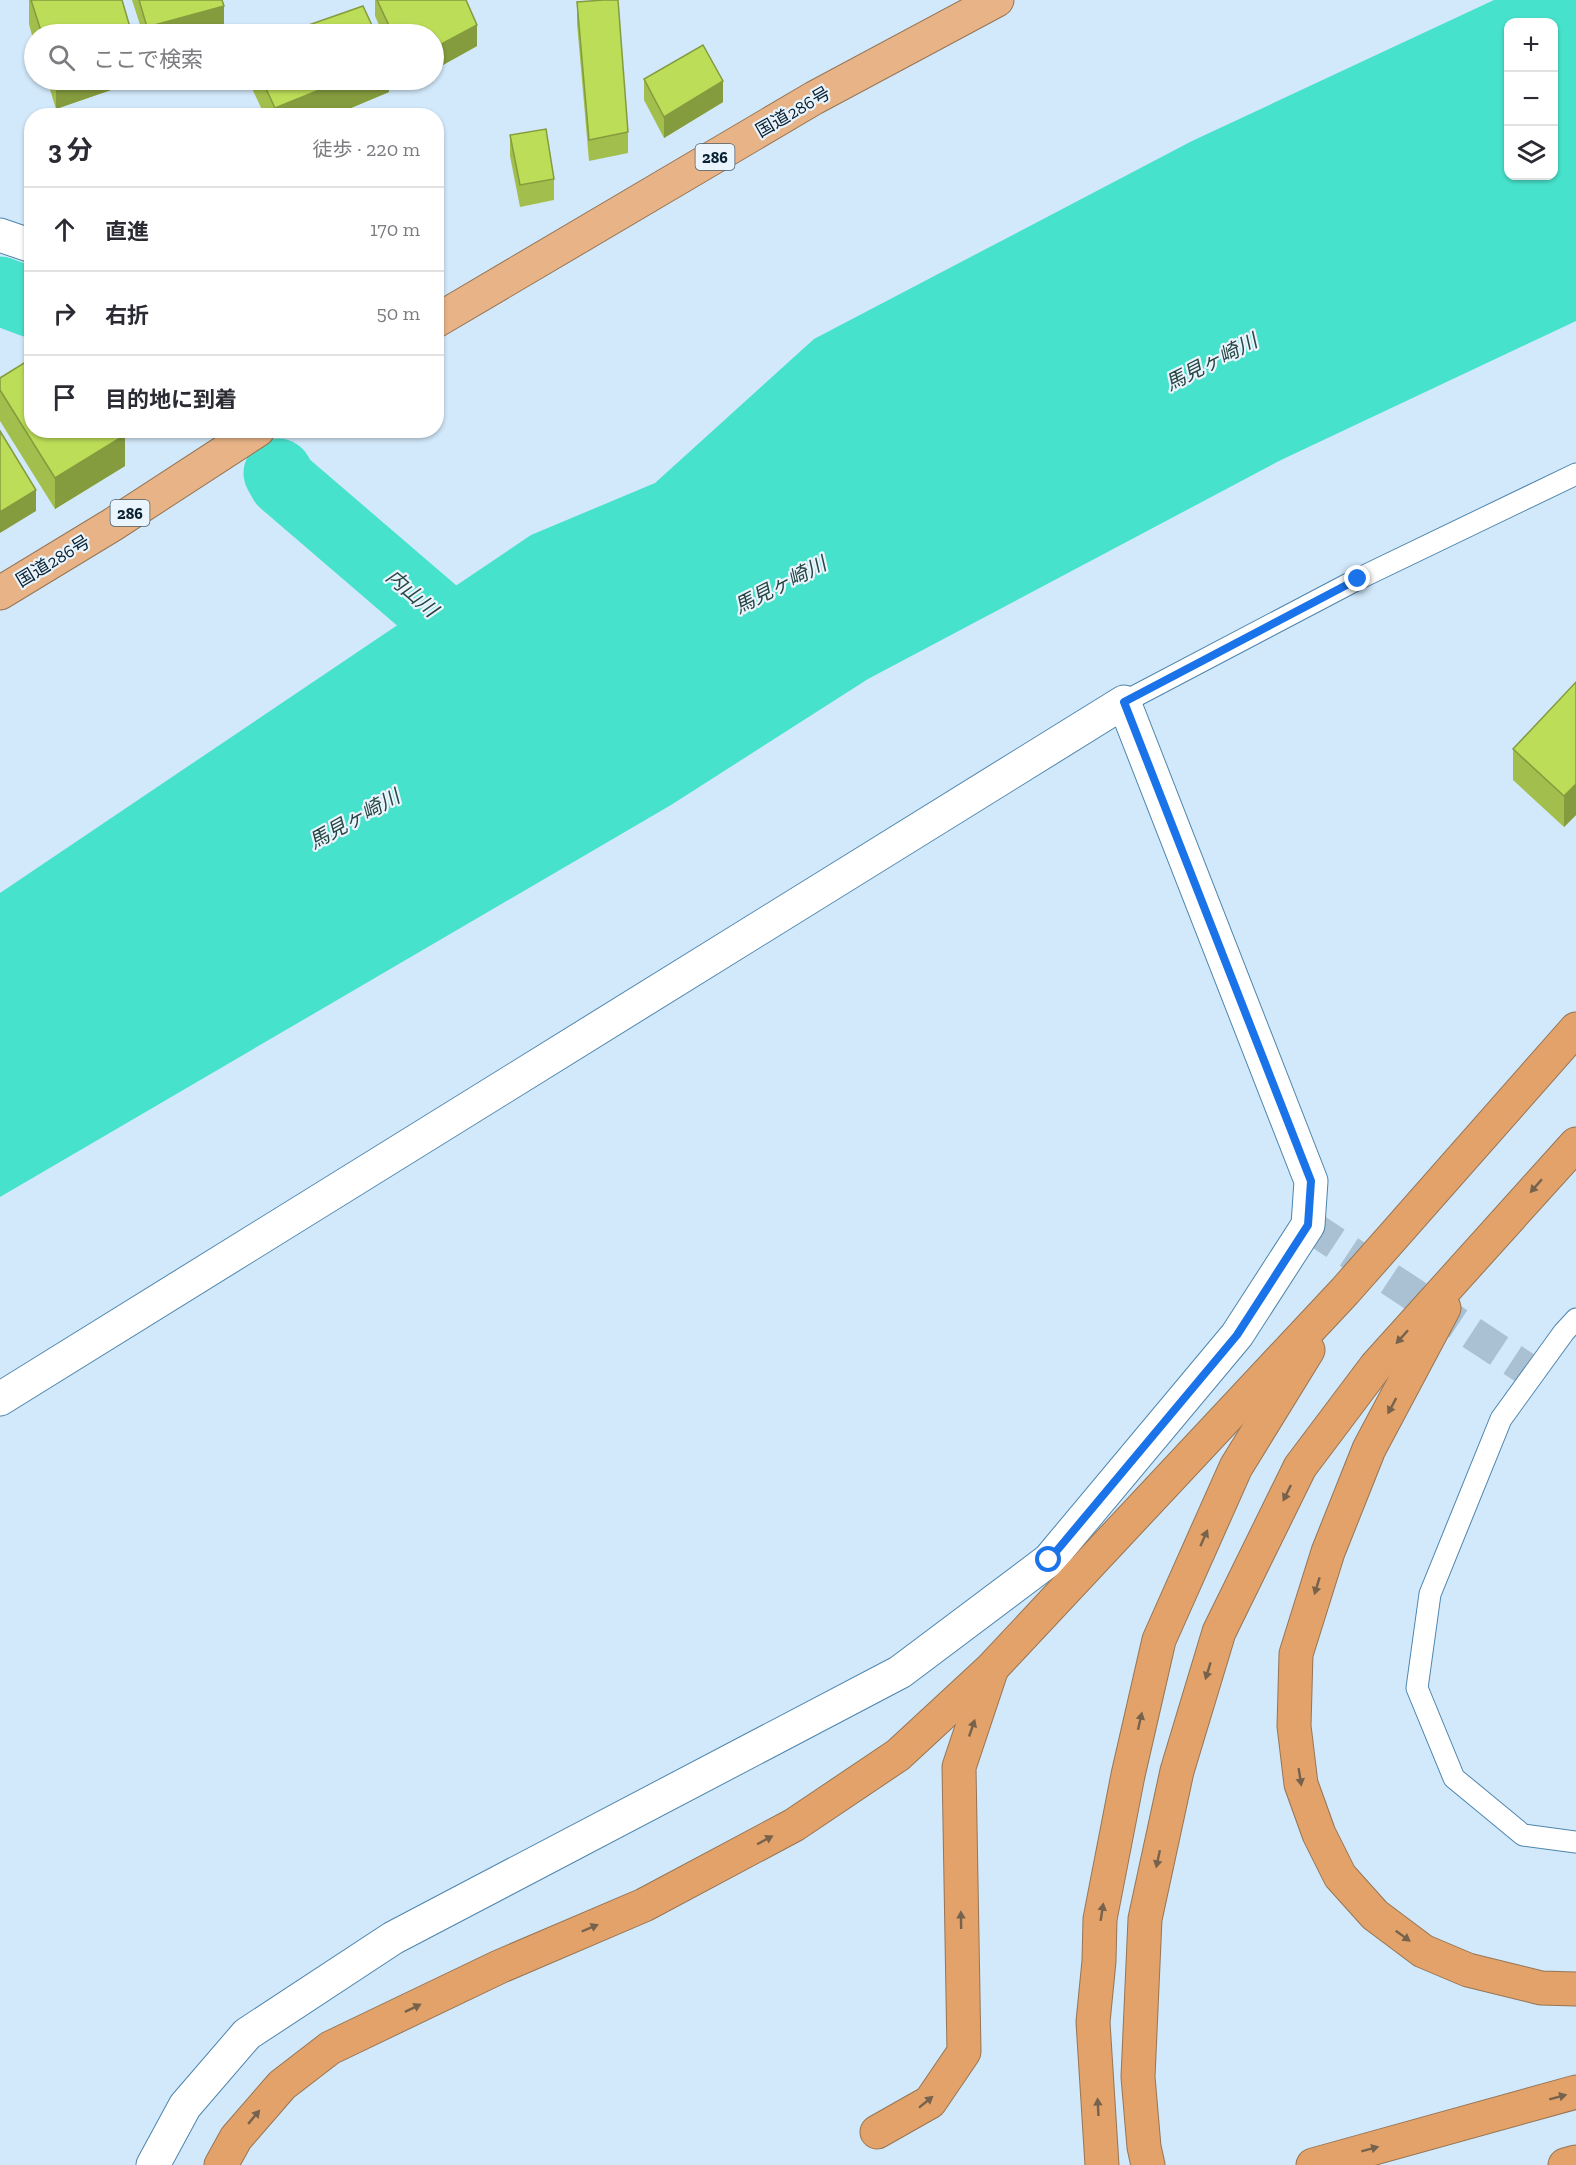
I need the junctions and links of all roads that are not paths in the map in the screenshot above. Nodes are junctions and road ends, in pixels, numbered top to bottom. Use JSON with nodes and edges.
{"nodes":[{"id":1,"x":997,"y":0,"type":"edge"},
{"id":2,"x":0,"y":235,"type":"edge"},
{"id":3,"x":24,"y":243,"type":"edge"},
{"id":4,"x":444,"y":316,"type":"edge"},
{"id":5,"x":246,"y":438,"type":"edge"},
{"id":6,"x":1576,"y":474,"type":"edge"},
{"id":7,"x":0,"y":593,"type":"edge"},
{"id":8,"x":1124,"y":702,"type":"junction"},
{"id":9,"x":1576,"y":1029,"type":"edge"},
{"id":10,"x":1576,"y":1144,"type":"edge"},
{"id":11,"x":1469,"y":1262,"type":"junction"},
{"id":12,"x":1345,"y":1291,"type":"junction"},
{"id":13,"x":1576,"y":1320,"type":"edge"},
{"id":14,"x":0,"y":1399,"type":"edge"},
{"id":15,"x":992,"y":1668,"type":"junction"},
{"id":16,"x":1576,"y":1842,"type":"edge"},
{"id":17,"x":1576,"y":1989,"type":"edge"},
{"id":18,"x":1576,"y":2092,"type":"edge"},
{"id":19,"x":877,"y":2132,"type":"dead end"},
{"id":20,"x":1576,"y":2162,"type":"edge"},
{"id":21,"x":153,"y":2165,"type":"edge"},
{"id":22,"x":221,"y":2165,"type":"edge"},
{"id":23,"x":1102,"y":2165,"type":"edge"},
{"id":24,"x":1148,"y":2165,"type":"edge"},
{"id":25,"x":1313,"y":2165,"type":"edge"},
{"id":26,"x":1565,"y":2165,"type":"edge"}],
"edges":[{"from":1,"to":4,"type":"highway","name":"国道286号","number":"286"},
{"from":2,"to":3,"type":"street"},
{"from":5,"to":7,"type":"highway","name":"国道286号","number":"286"},
{"from":6,"to":8,"type":"lane"},
{"from":8,"to":14,"type":"street"},
{"from":8,"to":21,"type":"street"},
{"from":9,"to":12,"type":"highway"},
{"from":10,"to":11,"type":"highway","one_way":true},
{"from":11,"to":17,"type":"highway","one_way":true},
{"from":11,"to":24,"type":"highway","one_way":true},
{"from":12,"to":15,"type":"highway"},
{"from":23,"to":12,"type":"highway","one_way":true},
{"from":13,"to":16,"type":"lane"},
{"from":19,"to":15,"type":"highway","one_way":true},
{"from":22,"to":15,"type":"highway","one_way":true},
{"from":25,"to":18,"type":"highway","one_way":true},
{"from":20,"to":26,"type":"highway"}]}
